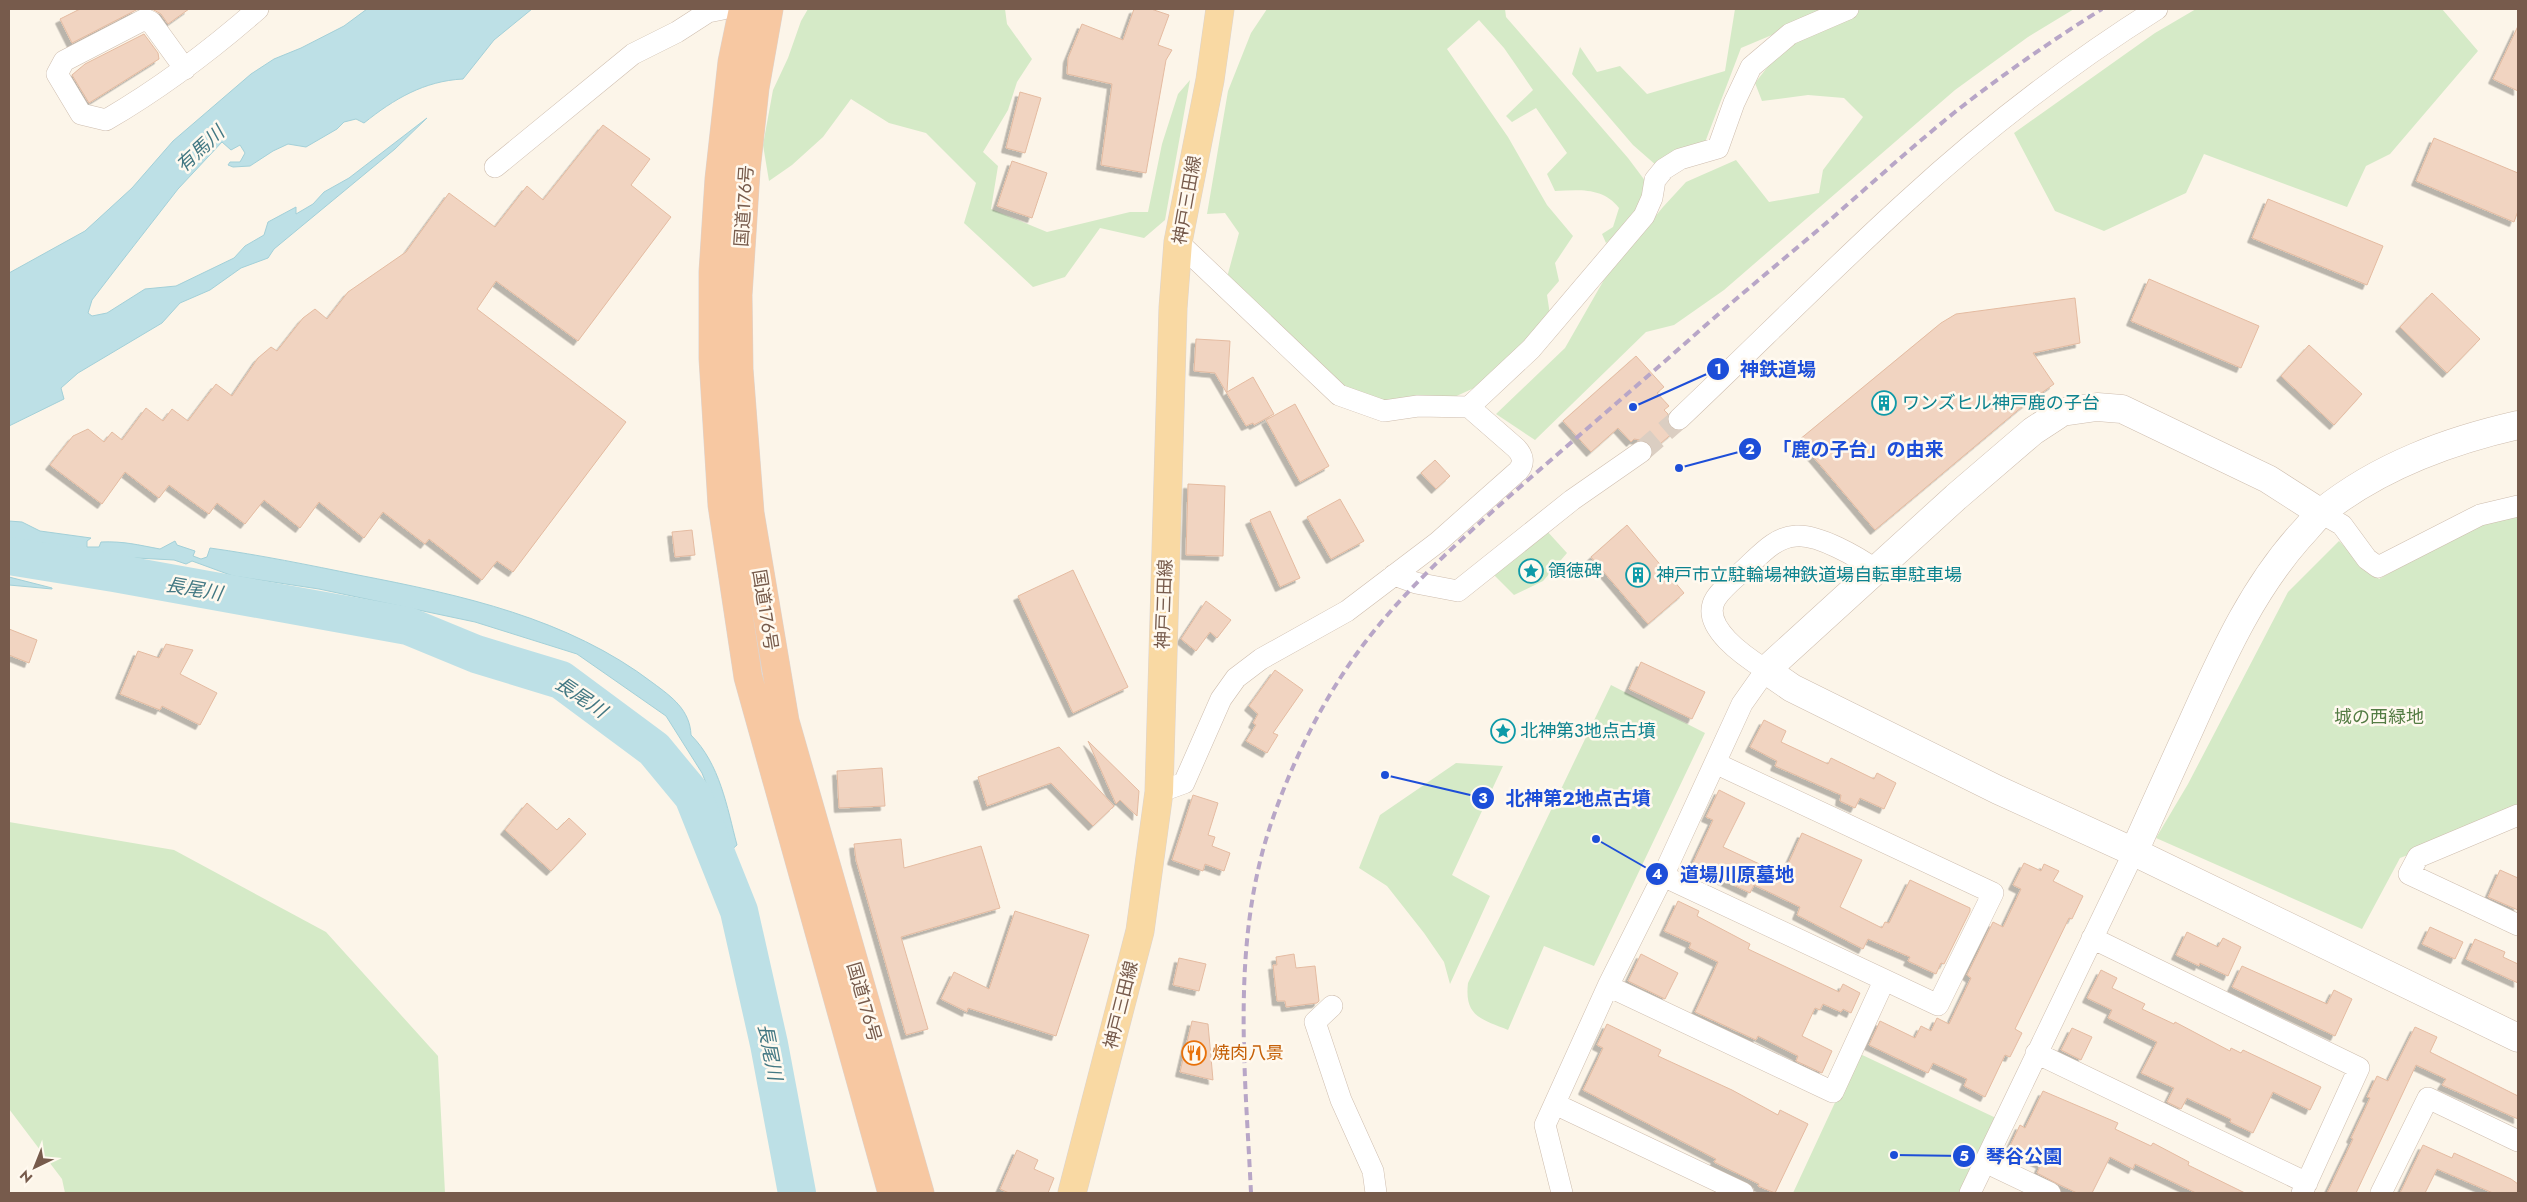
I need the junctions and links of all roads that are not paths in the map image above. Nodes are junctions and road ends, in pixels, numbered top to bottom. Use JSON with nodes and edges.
{"nodes":[{"id":1,"x":258,"y":9,"type":"edge"},
{"id":2,"x":722,"y":9,"type":"edge"},
{"id":3,"x":743,"y":9,"type":"edge"},
{"id":4,"x":769,"y":9,"type":"edge"},
{"id":5,"x":1220,"y":9,"type":"edge"},
{"id":6,"x":1848,"y":9,"type":"edge"},
{"id":7,"x":2157,"y":9,"type":"edge"},
{"id":8,"x":185,"y":69,"type":"junction"},
{"id":9,"x":495,"y":167,"type":"dead end"},
{"id":10,"x":1178,"y":242,"type":"junction"},
{"id":11,"x":1469,"y":407,"type":"junction"},
{"id":12,"x":1679,"y":418,"type":"tunnel mouth"},
{"id":13,"x":2518,"y":425,"type":"edge"},
{"id":14,"x":1641,"y":452,"type":"tunnel mouth"},
{"id":15,"x":2518,"y":506,"type":"edge"},
{"id":16,"x":2321,"y":513,"type":"junction"},
{"id":17,"x":1876,"y":570,"type":"junction"},
{"id":18,"x":1394,"y":575,"type":"junction"},
{"id":19,"x":1766,"y":670,"type":"junction"},
{"id":20,"x":1715,"y":763,"type":"junction"},
{"id":21,"x":1160,"y":792,"type":"junction"},
{"id":22,"x":2518,"y":815,"type":"edge"},
{"id":23,"x":2134,"y":852,"type":"junction"},
{"id":24,"x":1663,"y":876,"type":"junction"},
{"id":25,"x":2518,"y":925,"type":"edge"},
{"id":26,"x":2092,"y":938,"type":"junction"},
{"id":27,"x":1884,"y":981,"type":"junction"},
{"id":28,"x":1608,"y":986,"type":"junction"},
{"id":29,"x":1332,"y":1006,"type":"dead end"},
{"id":30,"x":2518,"y":1038,"type":"edge"},
{"id":31,"x":2036,"y":1054,"type":"junction"},
{"id":32,"x":1555,"y":1104,"type":"junction"},
{"id":33,"x":2518,"y":1141,"type":"edge"},
{"id":34,"x":1985,"y":1162,"type":"junction"},
{"id":35,"x":2305,"y":1188,"type":"edge"},
{"id":36,"x":892,"y":1193,"type":"edge"},
{"id":37,"x":920,"y":1193,"type":"edge"},
{"id":38,"x":1072,"y":1193,"type":"edge"},
{"id":39,"x":1376,"y":1193,"type":"edge"},
{"id":40,"x":1562,"y":1193,"type":"edge"},
{"id":41,"x":1743,"y":1193,"type":"edge"},
{"id":42,"x":1970,"y":1193,"type":"edge"},
{"id":43,"x":2050,"y":1193,"type":"edge"},
{"id":44,"x":2381,"y":1193,"type":"edge"}],
"edges":[{"from":1,"to":8,"type":"street"},
{"from":2,"to":9,"type":"street"},
{"from":3,"to":36,"type":"highway","name":"国道176号"},
{"from":4,"to":37,"type":"highway","name":"国道176号"},
{"from":5,"to":10,"type":"main road","name":"神戸三田線"},
{"from":6,"to":11,"type":"street"},
{"from":7,"to":12,"type":"street"},
{"from":8,"to":8,"type":"street"},
{"from":10,"to":11,"type":"street"},
{"from":10,"to":21,"type":"main road","name":"神戸三田線"},
{"from":11,"to":18,"type":"street"},
{"from":13,"to":16,"type":"street"},
{"from":14,"to":18,"type":"street"},
{"from":15,"to":16,"type":"street"},
{"from":16,"to":17,"type":"street"},
{"from":16,"to":23,"type":"street"},
{"from":17,"to":19,"type":"street"},
{"from":17,"to":19,"type":"street"},
{"from":18,"to":21,"type":"street"},
{"from":19,"to":20,"type":"street"},
{"from":19,"to":23,"type":"street"},
{"from":20,"to":24,"type":"street"},
{"from":20,"to":27,"type":"street"},
{"from":21,"to":38,"type":"main road","name":"神戸三田線"},
{"from":22,"to":25,"type":"street"},
{"from":23,"to":26,"type":"street"},
{"from":23,"to":30,"type":"street"},
{"from":24,"to":27,"type":"street"},
{"from":24,"to":28,"type":"street"},
{"from":26,"to":31,"type":"street"},
{"from":26,"to":35,"type":"street"},
{"from":27,"to":28,"type":"street"},
{"from":28,"to":32,"type":"street"},
{"from":29,"to":39,"type":"street"},
{"from":31,"to":34,"type":"street"},
{"from":31,"to":35,"type":"street"},
{"from":32,"to":40,"type":"street"},
{"from":32,"to":41,"type":"street"},
{"from":33,"to":44,"type":"street"},
{"from":34,"to":42,"type":"street"},
{"from":34,"to":43,"type":"street"}]}
